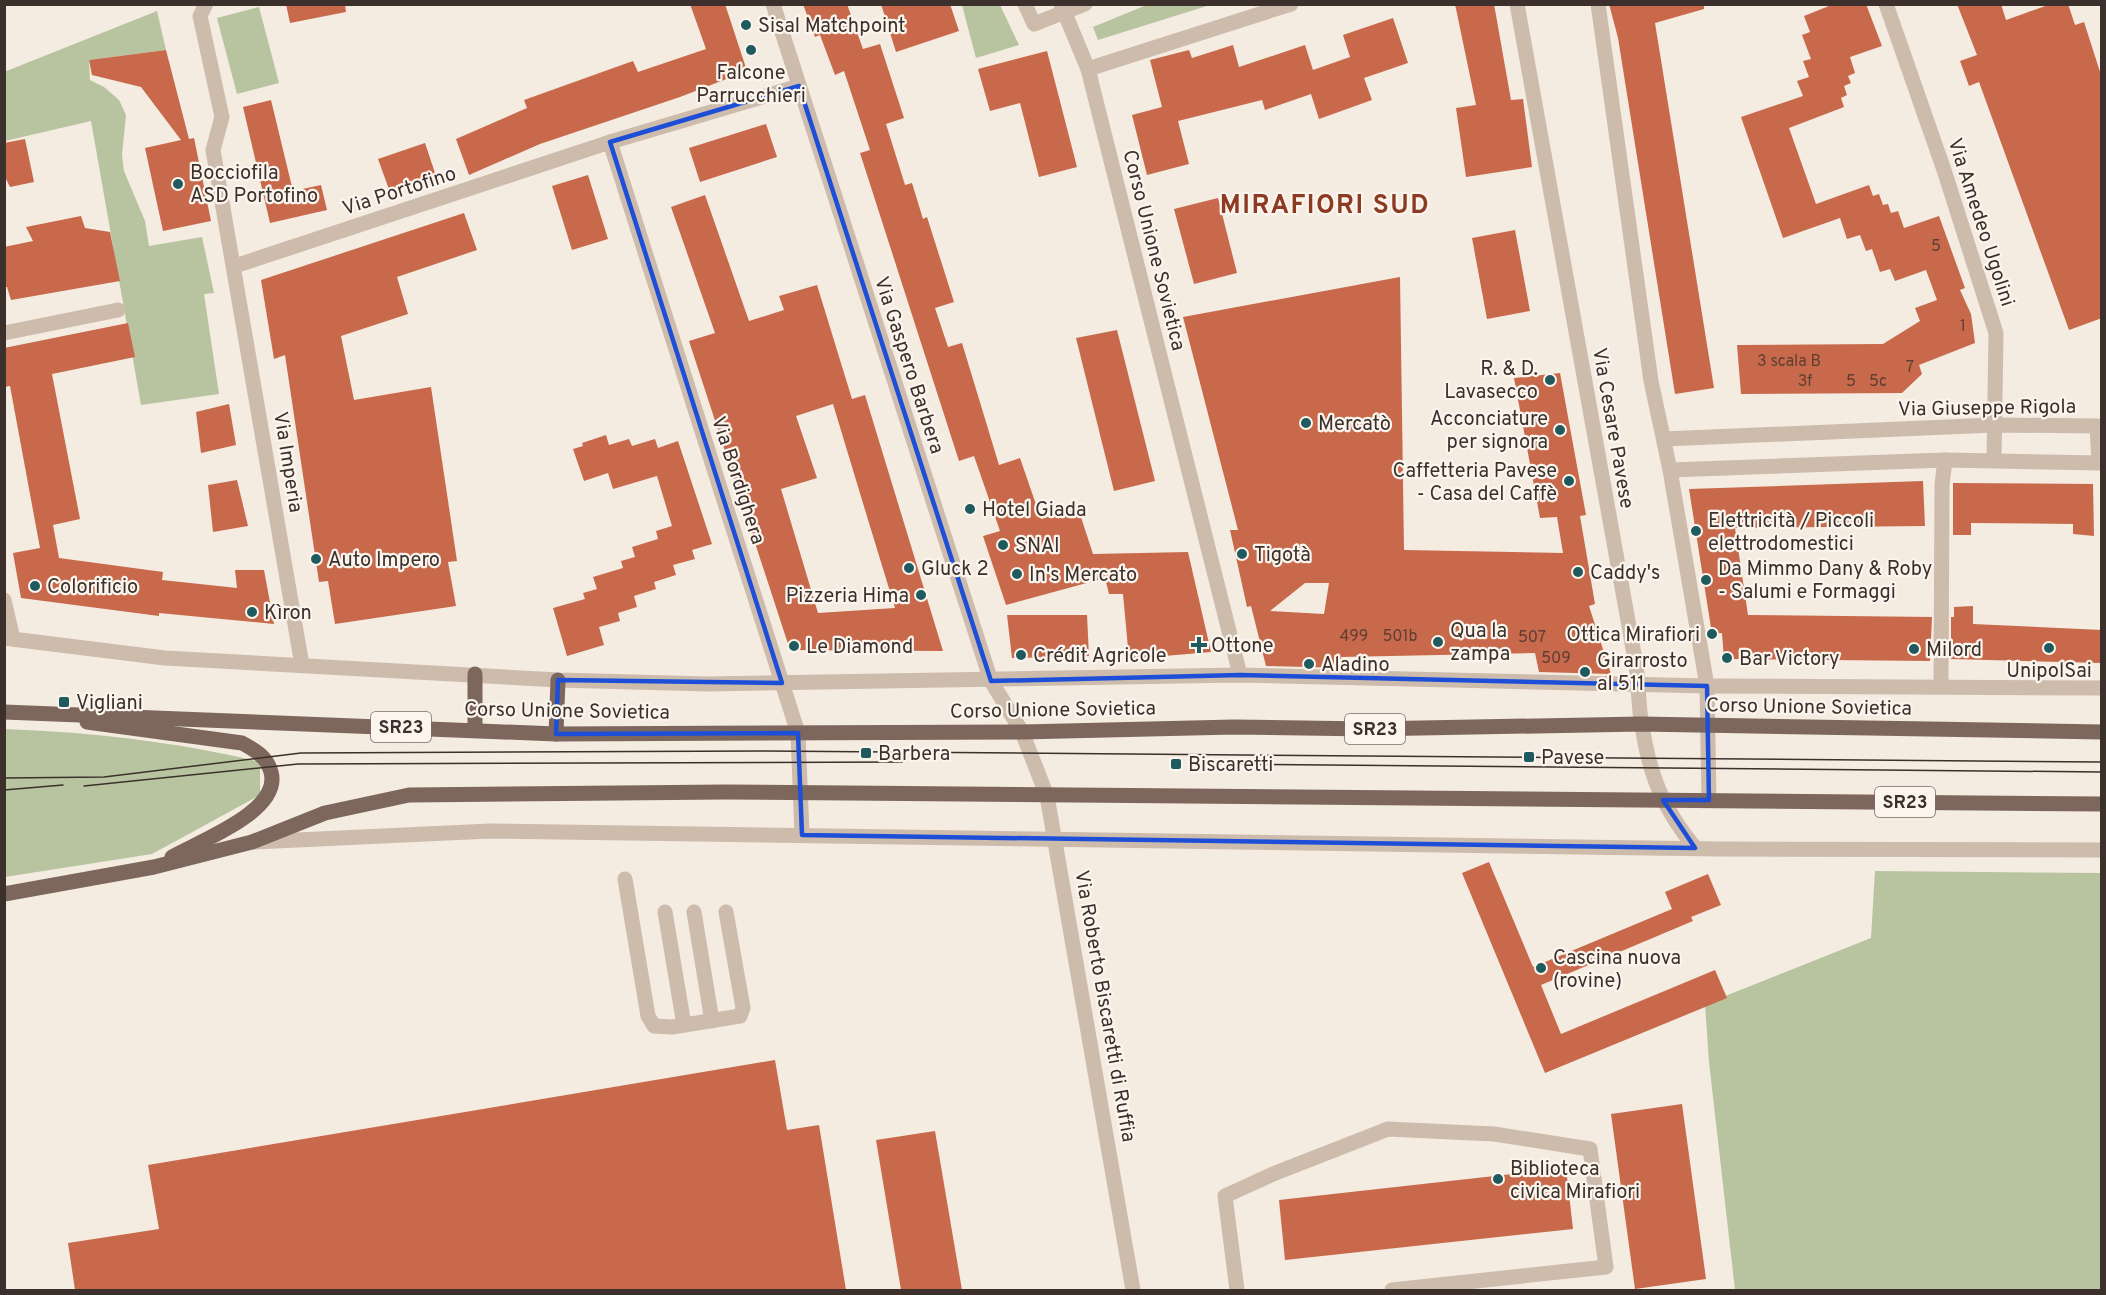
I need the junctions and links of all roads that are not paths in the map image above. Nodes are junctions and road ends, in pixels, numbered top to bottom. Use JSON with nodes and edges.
{"nodes":[{"id":1,"x":206,"y":4,"type":"edge"},
{"id":2,"x":773,"y":4,"type":"edge"},
{"id":3,"x":1025,"y":4,"type":"edge"},
{"id":4,"x":1085,"y":4,"type":"edge"},
{"id":5,"x":1291,"y":4,"type":"edge"},
{"id":6,"x":1517,"y":4,"type":"edge"},
{"id":7,"x":1598,"y":4,"type":"edge"},
{"id":8,"x":1886,"y":4,"type":"edge"},
{"id":9,"x":1062,"y":9,"type":"edge"},
{"id":10,"x":1088,"y":69,"type":"junction"},
{"id":11,"x":799,"y":86,"type":"junction"},
{"id":12,"x":610,"y":142,"type":"junction"},
{"id":13,"x":235,"y":266,"type":"junction"},
{"id":14,"x":118,"y":310,"type":"dead end"},
{"id":15,"x":4,"y":333,"type":"edge"},
{"id":16,"x":1994,"y":425,"type":"junction"},
{"id":17,"x":1664,"y":439,"type":"junction"},
{"id":18,"x":1994,"y":459,"type":"junction"},
{"id":19,"x":1945,"y":460,"type":"junction"},
{"id":20,"x":1670,"y":470,"type":"junction"},
{"id":21,"x":4,"y":600,"type":"edge"},
{"id":22,"x":9,"y":639,"type":"edge"},
{"id":23,"x":302,"y":665,"type":"junction"},
{"id":24,"x":475,"y":674,"type":"junction"},
{"id":25,"x":1240,"y":675,"type":"junction"},
{"id":26,"x":558,"y":680,"type":"junction"},
{"id":27,"x":991,"y":681,"type":"junction"},
{"id":28,"x":782,"y":683,"type":"junction"},
{"id":29,"x":1639,"y":685,"type":"junction"},
{"id":30,"x":1707,"y":686,"type":"junction"},
{"id":31,"x":1941,"y":686,"type":"junction"},
{"id":32,"x":2102,"y":688,"type":"edge"},
{"id":33,"x":4,"y":712,"type":"edge"},
{"id":34,"x":47,"y":714,"type":"junction"},
{"id":35,"x":1641,"y":724,"type":"junction"},
{"id":36,"x":1709,"y":725,"type":"junction"},
{"id":37,"x":475,"y":730,"type":"junction"},
{"id":38,"x":1022,"y":732,"type":"junction"},
{"id":39,"x":2102,"y":732,"type":"edge"},
{"id":40,"x":798,"y":733,"type":"junction"},
{"id":41,"x":556,"y":734,"type":"junction"},
{"id":42,"x":801,"y":793,"type":"junction"},
{"id":43,"x":1047,"y":796,"type":"junction"},
{"id":44,"x":1663,"y":800,"type":"junction"},
{"id":45,"x":1709,"y":800,"type":"junction"},
{"id":46,"x":2102,"y":804,"type":"edge"},
{"id":47,"x":802,"y":835,"type":"junction"},
{"id":48,"x":1056,"y":839,"type":"junction"},
{"id":49,"x":252,"y":842,"type":"junction"},
{"id":50,"x":1695,"y":848,"type":"junction"},
{"id":51,"x":2102,"y":850,"type":"edge"},
{"id":52,"x":154,"y":867,"type":"junction"},
{"id":53,"x":625,"y":879,"type":"dead end"},
{"id":54,"x":4,"y":894,"type":"edge"},
{"id":55,"x":665,"y":912,"type":"dead end"},
{"id":56,"x":694,"y":912,"type":"dead end"},
{"id":57,"x":726,"y":912,"type":"dead end"},
{"id":58,"x":712,"y":1021,"type":"junction"},
{"id":59,"x":684,"y":1025,"type":"junction"},
{"id":60,"x":1133,"y":1290,"type":"edge"},
{"id":61,"x":1237,"y":1290,"type":"edge"},
{"id":62,"x":1392,"y":1290,"type":"edge"}],
"edges":[{"from":1,"to":13,"type":"street"},
{"from":2,"to":11,"type":"street","name":"Via Gaspero Barbera"},
{"from":3,"to":9,"type":"street"},
{"from":4,"to":9,"type":"street"},
{"from":5,"to":10,"type":"street"},
{"from":6,"to":29,"type":"street","name":"Via Cesare Pavese"},
{"from":7,"to":17,"type":"street"},
{"from":8,"to":16,"type":"street","name":"Via Amedeo Ugolini"},
{"from":9,"to":10,"type":"street","name":"Corso Unione Sovietica"},
{"from":10,"to":25,"type":"street","name":"Corso Unione Sovietica"},
{"from":11,"to":12,"type":"street","name":"Via Portofino"},
{"from":11,"to":27,"type":"street","name":"Via Gaspero Barbera"},
{"from":12,"to":13,"type":"street","name":"Via Portofino"},
{"from":12,"to":28,"type":"street","name":"Via Bordighera"},
{"from":13,"to":23,"type":"street","name":"Via Imperia"},
{"from":14,"to":15,"type":"street"},
{"from":16,"to":17,"type":"street","name":"Via Giuseppe Rigola"},
{"from":16,"to":18,"type":"street","name":"Via Amedeo Ugolini"},
{"from":16,"to":18,"type":"street","name":"Via Giuseppe Rigola"},
{"from":17,"to":20,"type":"street"},
{"from":18,"to":19,"type":"street","name":"Via Giuseppe Rigola"},
{"from":19,"to":20,"type":"street","name":"Via Giuseppe Rigola"},
{"from":19,"to":31,"type":"street"},
{"from":20,"to":30,"type":"street"},
{"from":21,"to":22,"type":"street"},
{"from":22,"to":23,"type":"street","name":"Corso Unione Sovietica"},
{"from":23,"to":24,"type":"street","name":"Corso Unione Sovietica"},
{"from":24,"to":26,"type":"street","name":"Corso Unione Sovietica"},
{"from":24,"to":37,"type":"main road"},
{"from":25,"to":27,"type":"street","name":"Corso Unione Sovietica"},
{"from":25,"to":29,"type":"street","name":"Corso Unione Sovietica"},
{"from":26,"to":28,"type":"street","name":"Corso Unione Sovietica"},
{"from":26,"to":41,"type":"main road"},
{"from":27,"to":28,"type":"street","name":"Corso Unione Sovietica"},
{"from":27,"to":38,"type":"street","name":"Via Gaspero Barbera"},
{"from":28,"to":40,"type":"street","name":"Via Bordighera"},
{"from":29,"to":30,"type":"street","name":"Corso Unione Sovietica"},
{"from":29,"to":35,"type":"street","name":"Via Cesare Pavese"},
{"from":30,"to":31,"type":"street","name":"Corso Unione Sovietica"},
{"from":30,"to":36,"type":"street"},
{"from":31,"to":32,"type":"street","name":"Corso Unione Sovietica"},
{"from":33,"to":34,"type":"main road","name":"Corso Unione Sovietica","number":"SR23"},
{"from":34,"to":37,"type":"main road","name":"Corso Unione Sovietica","number":"SR23"},
{"from":34,"to":52,"type":"main road"},
{"from":35,"to":36,"type":"main road","name":"Corso Unione Sovietica","number":"SR23"},
{"from":35,"to":38,"type":"main road","name":"Corso Unione Sovietica","number":"SR23"},
{"from":35,"to":44,"type":"street","name":"Via Cesare Pavese"},
{"from":36,"to":39,"type":"main road","name":"Corso Unione Sovietica","number":"SR23"},
{"from":36,"to":45,"type":"street"},
{"from":37,"to":41,"type":"main road","name":"Corso Unione Sovietica","number":"SR23"},
{"from":38,"to":40,"type":"main road","name":"Corso Unione Sovietica","number":"SR23"},
{"from":38,"to":43,"type":"street","name":"Via Roberto Biscaretti di Ruffia"},
{"from":40,"to":41,"type":"main road","name":"Corso Unione Sovietica","number":"SR23"},
{"from":40,"to":42,"type":"street","name":"Via Bordighera"},
{"from":42,"to":43,"type":"main road","number":"SR23"},
{"from":42,"to":47,"type":"street","name":"Via Bordighera"},
{"from":42,"to":49,"type":"main road","number":"SR23"},
{"from":43,"to":44,"type":"main road","number":"SR23"},
{"from":43,"to":48,"type":"street","name":"Via Roberto Biscaretti di Ruffia"},
{"from":44,"to":45,"type":"main road","number":"SR23"},
{"from":44,"to":50,"type":"street","name":"Via Cesare Pavese"},
{"from":45,"to":46,"type":"main road","number":"SR23"},
{"from":47,"to":48,"type":"street"},
{"from":47,"to":49,"type":"street"},
{"from":48,"to":50,"type":"street"},
{"from":48,"to":60,"type":"street","name":"Via Roberto Biscaretti di Ruffia"},
{"from":49,"to":52,"type":"main road","number":"SR23"},
{"from":50,"to":51,"type":"street"},
{"from":52,"to":54,"type":"main road","number":"SR23"},
{"from":53,"to":59,"type":"street"},
{"from":55,"to":59,"type":"street"},
{"from":56,"to":58,"type":"street"},
{"from":57,"to":58,"type":"street"},
{"from":58,"to":59,"type":"street"},
{"from":61,"to":62,"type":"street"}]}
